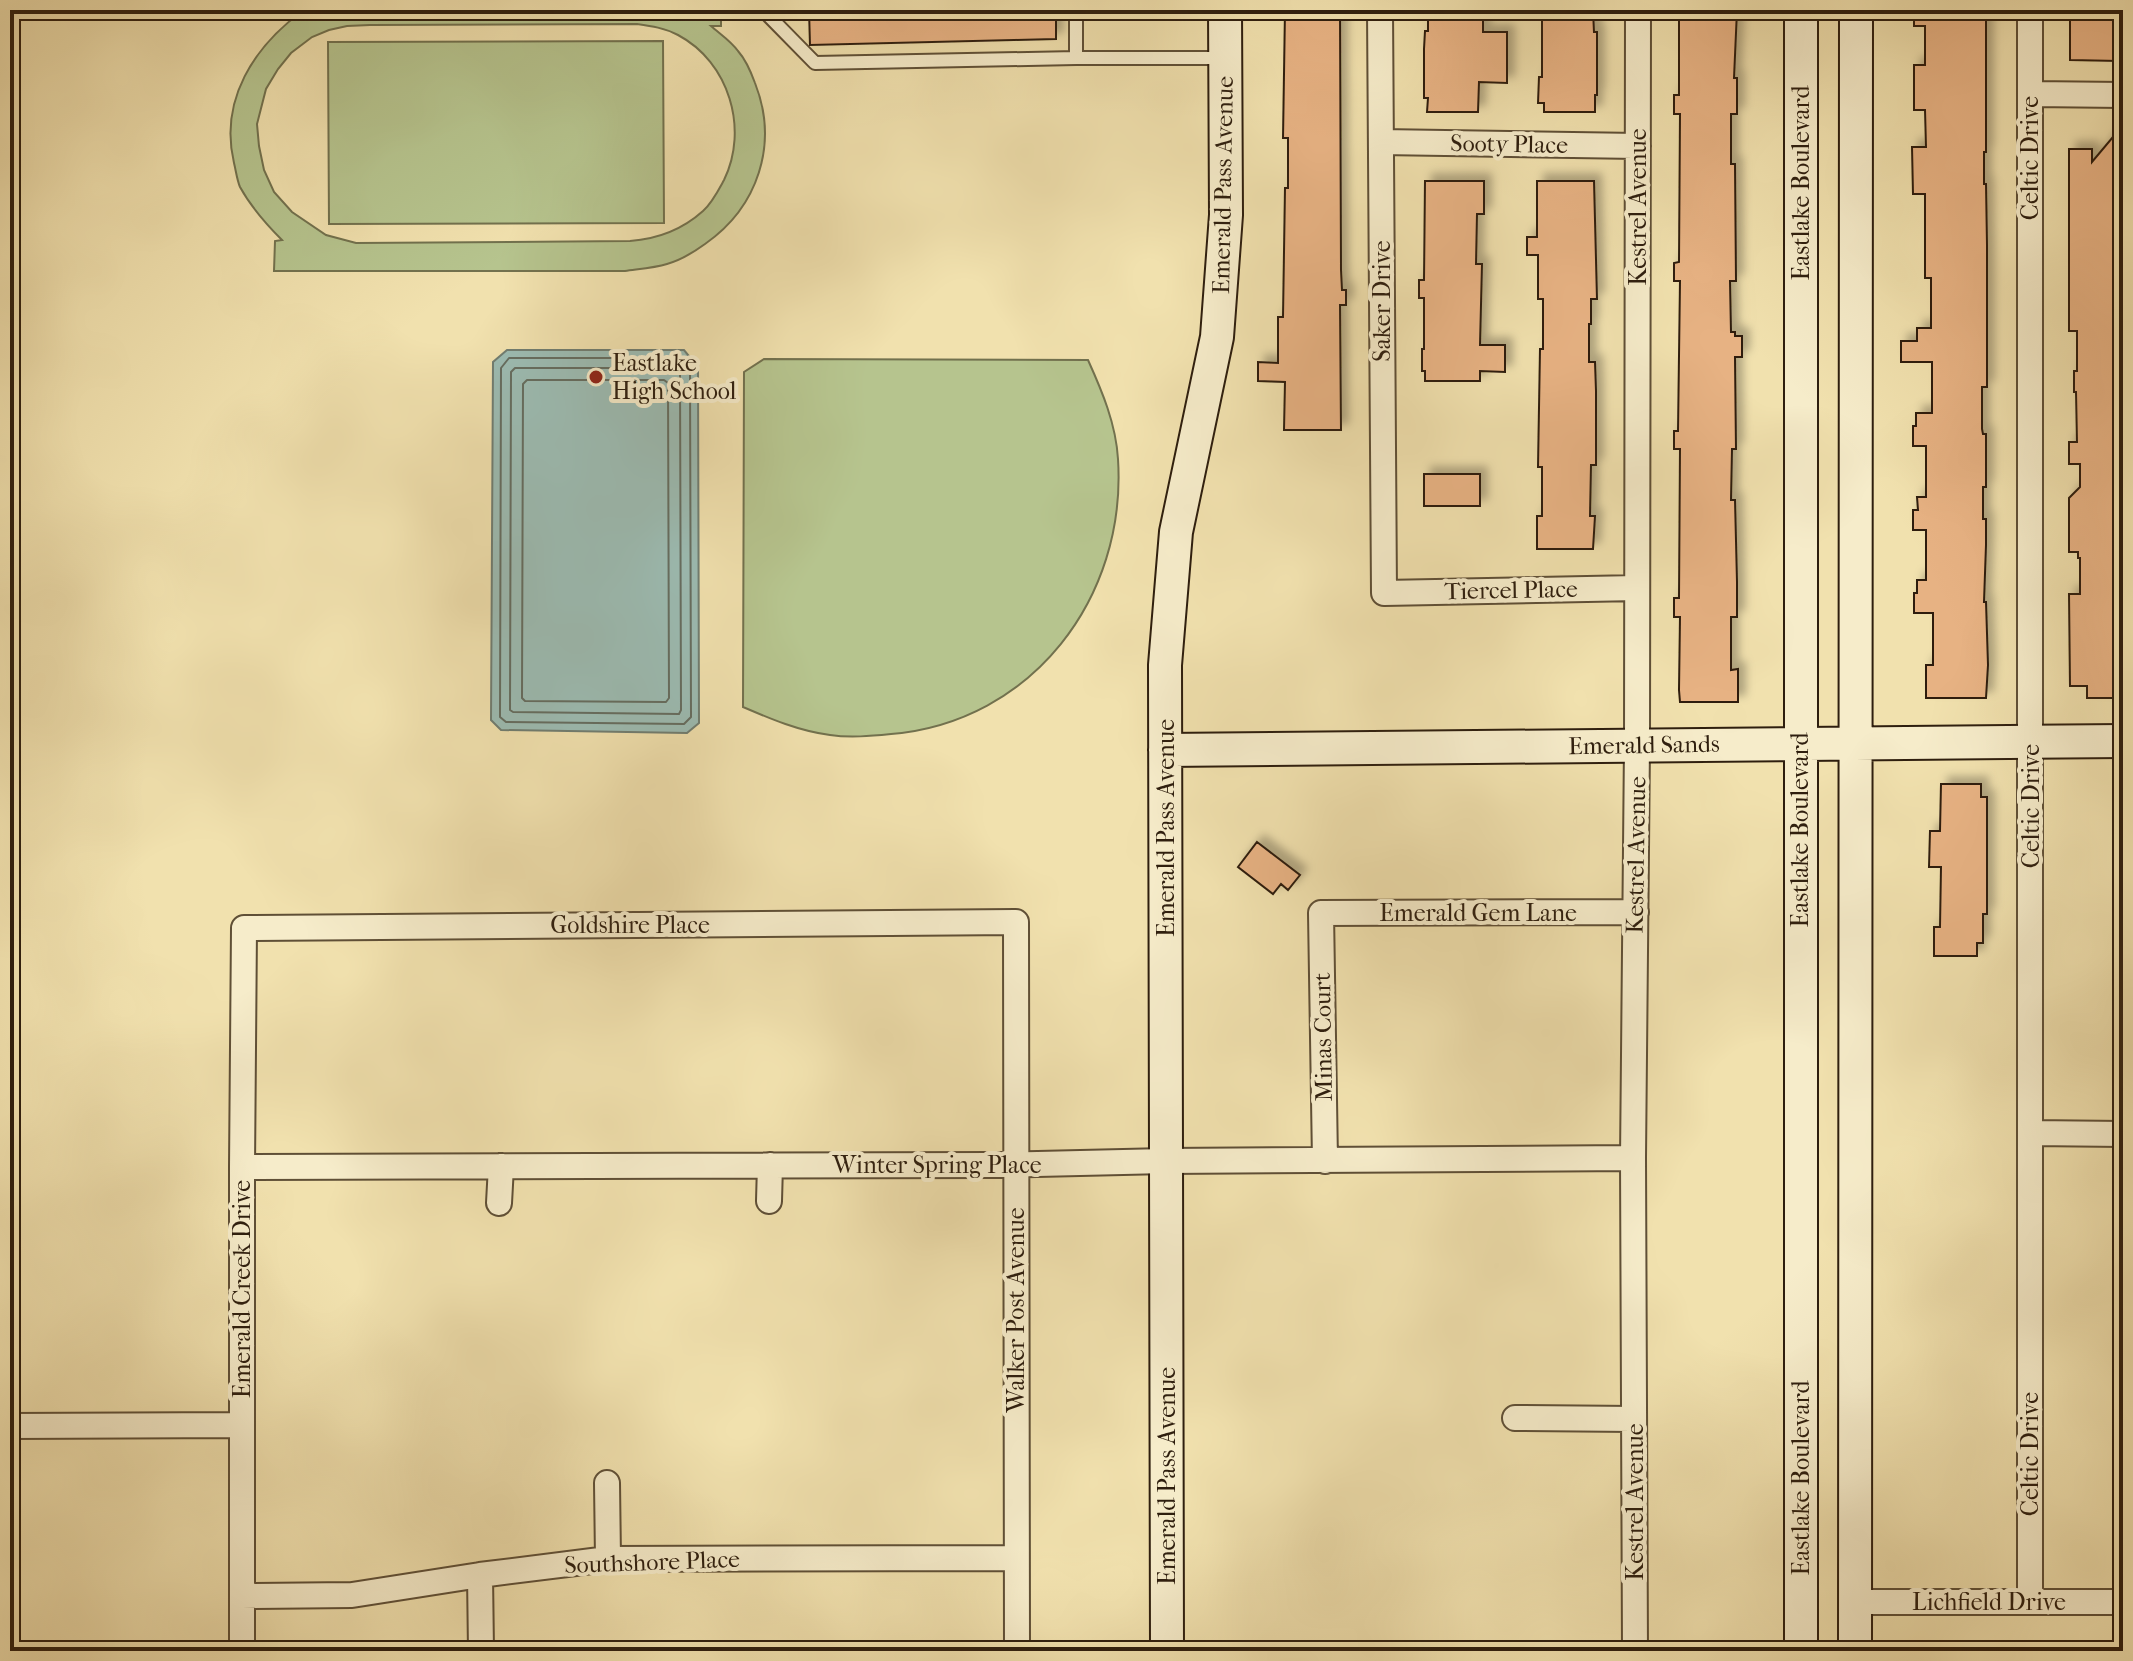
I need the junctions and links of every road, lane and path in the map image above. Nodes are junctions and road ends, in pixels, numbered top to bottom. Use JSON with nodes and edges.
{"nodes":[{"id":1,"x":763,"y":10,"type":"edge"},
{"id":2,"x":1076,"y":10,"type":"edge"},
{"id":3,"x":1225,"y":10,"type":"edge"},
{"id":4,"x":1380,"y":10,"type":"edge"},
{"id":5,"x":1638,"y":10,"type":"edge"},
{"id":6,"x":1801,"y":10,"type":"edge"},
{"id":7,"x":1856,"y":10,"type":"edge"},
{"id":8,"x":2030,"y":10,"type":"edge"},
{"id":9,"x":1076,"y":58,"type":"junction"},
{"id":10,"x":1225,"y":58,"type":"junction"},
{"id":11,"x":2030,"y":94,"type":"junction"},
{"id":12,"x":2123,"y":95,"type":"edge"},
{"id":13,"x":1381,"y":142,"type":"junction"},
{"id":14,"x":1638,"y":146,"type":"junction"},
{"id":15,"x":1637,"y":588,"type":"junction"},
{"id":16,"x":1384,"y":593,"type":"joint"},
{"id":17,"x":2123,"y":741,"type":"edge"},
{"id":18,"x":2031,"y":742,"type":"junction"},
{"id":19,"x":1800,"y":743,"type":"junction"},
{"id":20,"x":1856,"y":743,"type":"junction"},
{"id":21,"x":1637,"y":745,"type":"junction"},
{"id":22,"x":1165,"y":750,"type":"junction"},
{"id":23,"x":1636,"y":912,"type":"junction"},
{"id":24,"x":1321,"y":913,"type":"joint"},
{"id":25,"x":1016,"y":922,"type":"joint"},
{"id":26,"x":244,"y":928,"type":"joint"},
{"id":27,"x":2030,"y":1133,"type":"junction"},
{"id":28,"x":2123,"y":1134,"type":"edge"},
{"id":29,"x":1633,"y":1158,"type":"junction"},
{"id":30,"x":1166,"y":1161,"type":"junction"},
{"id":31,"x":1325,"y":1161,"type":"junction"},
{"id":32,"x":770,"y":1165,"type":"junction"},
{"id":33,"x":1016,"y":1165,"type":"junction"},
{"id":34,"x":501,"y":1166,"type":"junction"},
{"id":35,"x":242,"y":1167,"type":"junction"},
{"id":36,"x":769,"y":1201,"type":"dead end"},
{"id":37,"x":499,"y":1203,"type":"dead end"},
{"id":38,"x":1515,"y":1418,"type":"dead end"},
{"id":39,"x":1634,"y":1419,"type":"junction"},
{"id":40,"x":242,"y":1425,"type":"junction"},
{"id":41,"x":10,"y":1426,"type":"edge"},
{"id":42,"x":607,"y":1483,"type":"dead end"},
{"id":43,"x":1016,"y":1558,"type":"junction"},
{"id":44,"x":608,"y":1559,"type":"junction"},
{"id":45,"x":480,"y":1575,"type":"junction"},
{"id":46,"x":242,"y":1596,"type":"junction"},
{"id":47,"x":1855,"y":1602,"type":"junction"},
{"id":48,"x":2030,"y":1602,"type":"junction"},
{"id":49,"x":2123,"y":1602,"type":"edge"},
{"id":50,"x":242,"y":1651,"type":"edge"},
{"id":51,"x":481,"y":1651,"type":"edge"},
{"id":52,"x":1017,"y":1651,"type":"edge"},
{"id":53,"x":1167,"y":1651,"type":"edge"},
{"id":54,"x":1635,"y":1651,"type":"edge"},
{"id":55,"x":1801,"y":1651,"type":"edge"},
{"id":56,"x":1855,"y":1651,"type":"edge"}],
"edges":[{"from":1,"to":9,"type":"lane"},
{"from":2,"to":9,"type":"lane"},
{"from":3,"to":10,"type":"main road","name":"Emerald Pass Avenue"},
{"from":4,"to":13,"type":"street","name":"Saker Drive"},
{"from":5,"to":14,"type":"street","name":"Kestrel Avenue"},
{"from":6,"to":19,"type":"main road","name":"Eastlake Boulevard"},
{"from":7,"to":20,"type":"main road"},
{"from":8,"to":11,"type":"street","name":"Celtic Drive"},
{"from":9,"to":10,"type":"lane"},
{"from":10,"to":22,"type":"main road","name":"Emerald Pass Avenue"},
{"from":11,"to":12,"type":"street"},
{"from":11,"to":18,"type":"street","name":"Celtic Drive"},
{"from":13,"to":14,"type":"street","name":"Sooty Place"},
{"from":13,"to":16,"type":"street","name":"Saker Drive"},
{"from":14,"to":15,"type":"street","name":"Kestrel Avenue"},
{"from":15,"to":16,"type":"street","name":"Tiercel Place"},
{"from":15,"to":21,"type":"street","name":"Kestrel Avenue"},
{"from":17,"to":18,"type":"main road","name":"Emerald Sands"},
{"from":18,"to":20,"type":"main road","name":"Emerald Sands"},
{"from":18,"to":27,"type":"street","name":"Celtic Drive"},
{"from":19,"to":20,"type":"main road","name":"Emerald Sands"},
{"from":19,"to":21,"type":"main road","name":"Emerald Sands"},
{"from":19,"to":55,"type":"main road","name":"Eastlake Boulevard"},
{"from":20,"to":47,"type":"main road"},
{"from":21,"to":22,"type":"main road","name":"Emerald Sands"},
{"from":21,"to":23,"type":"street","name":"Kestrel Avenue"},
{"from":22,"to":30,"type":"main road","name":"Emerald Pass Avenue"},
{"from":23,"to":24,"type":"street","name":"Emerald Gem Lane"},
{"from":23,"to":29,"type":"street","name":"Kestrel Avenue"},
{"from":24,"to":31,"type":"street","name":"Minas Court"},
{"from":25,"to":26,"type":"street","name":"Goldshire Place"},
{"from":25,"to":33,"type":"street","name":"Walker Post Avenue"},
{"from":26,"to":35,"type":"street","name":"Emerald Creek Drive"},
{"from":27,"to":28,"type":"street"},
{"from":27,"to":48,"type":"street","name":"Celtic Drive"},
{"from":29,"to":31,"type":"street","name":"Winter Spring Place"},
{"from":29,"to":39,"type":"street","name":"Kestrel Avenue"},
{"from":30,"to":31,"type":"street","name":"Winter Spring Place"},
{"from":30,"to":33,"type":"street","name":"Winter Spring Place"},
{"from":30,"to":53,"type":"main road","name":"Emerald Pass Avenue"},
{"from":32,"to":33,"type":"street","name":"Winter Spring Place"},
{"from":32,"to":34,"type":"street","name":"Winter Spring Place"},
{"from":32,"to":36,"type":"street"},
{"from":33,"to":43,"type":"street","name":"Walker Post Avenue"},
{"from":34,"to":35,"type":"street","name":"Winter Spring Place"},
{"from":34,"to":37,"type":"street"},
{"from":35,"to":40,"type":"street","name":"Emerald Creek Drive"},
{"from":38,"to":39,"type":"street"},
{"from":39,"to":54,"type":"street","name":"Kestrel Avenue"},
{"from":40,"to":41,"type":"street"},
{"from":40,"to":46,"type":"street","name":"Emerald Creek Drive"},
{"from":42,"to":44,"type":"street"},
{"from":43,"to":44,"type":"street","name":"Southshore Place"},
{"from":43,"to":52,"type":"street","name":"Walker Post Avenue"},
{"from":44,"to":45,"type":"street","name":"Southshore Place"},
{"from":45,"to":46,"type":"street","name":"Southshore Place"},
{"from":45,"to":51,"type":"street"},
{"from":46,"to":50,"type":"street","name":"Emerald Creek Drive"},
{"from":47,"to":48,"type":"street","name":"Lichfield Drive"},
{"from":47,"to":56,"type":"main road"},
{"from":48,"to":49,"type":"street","name":"Lichfield Drive"}]}
